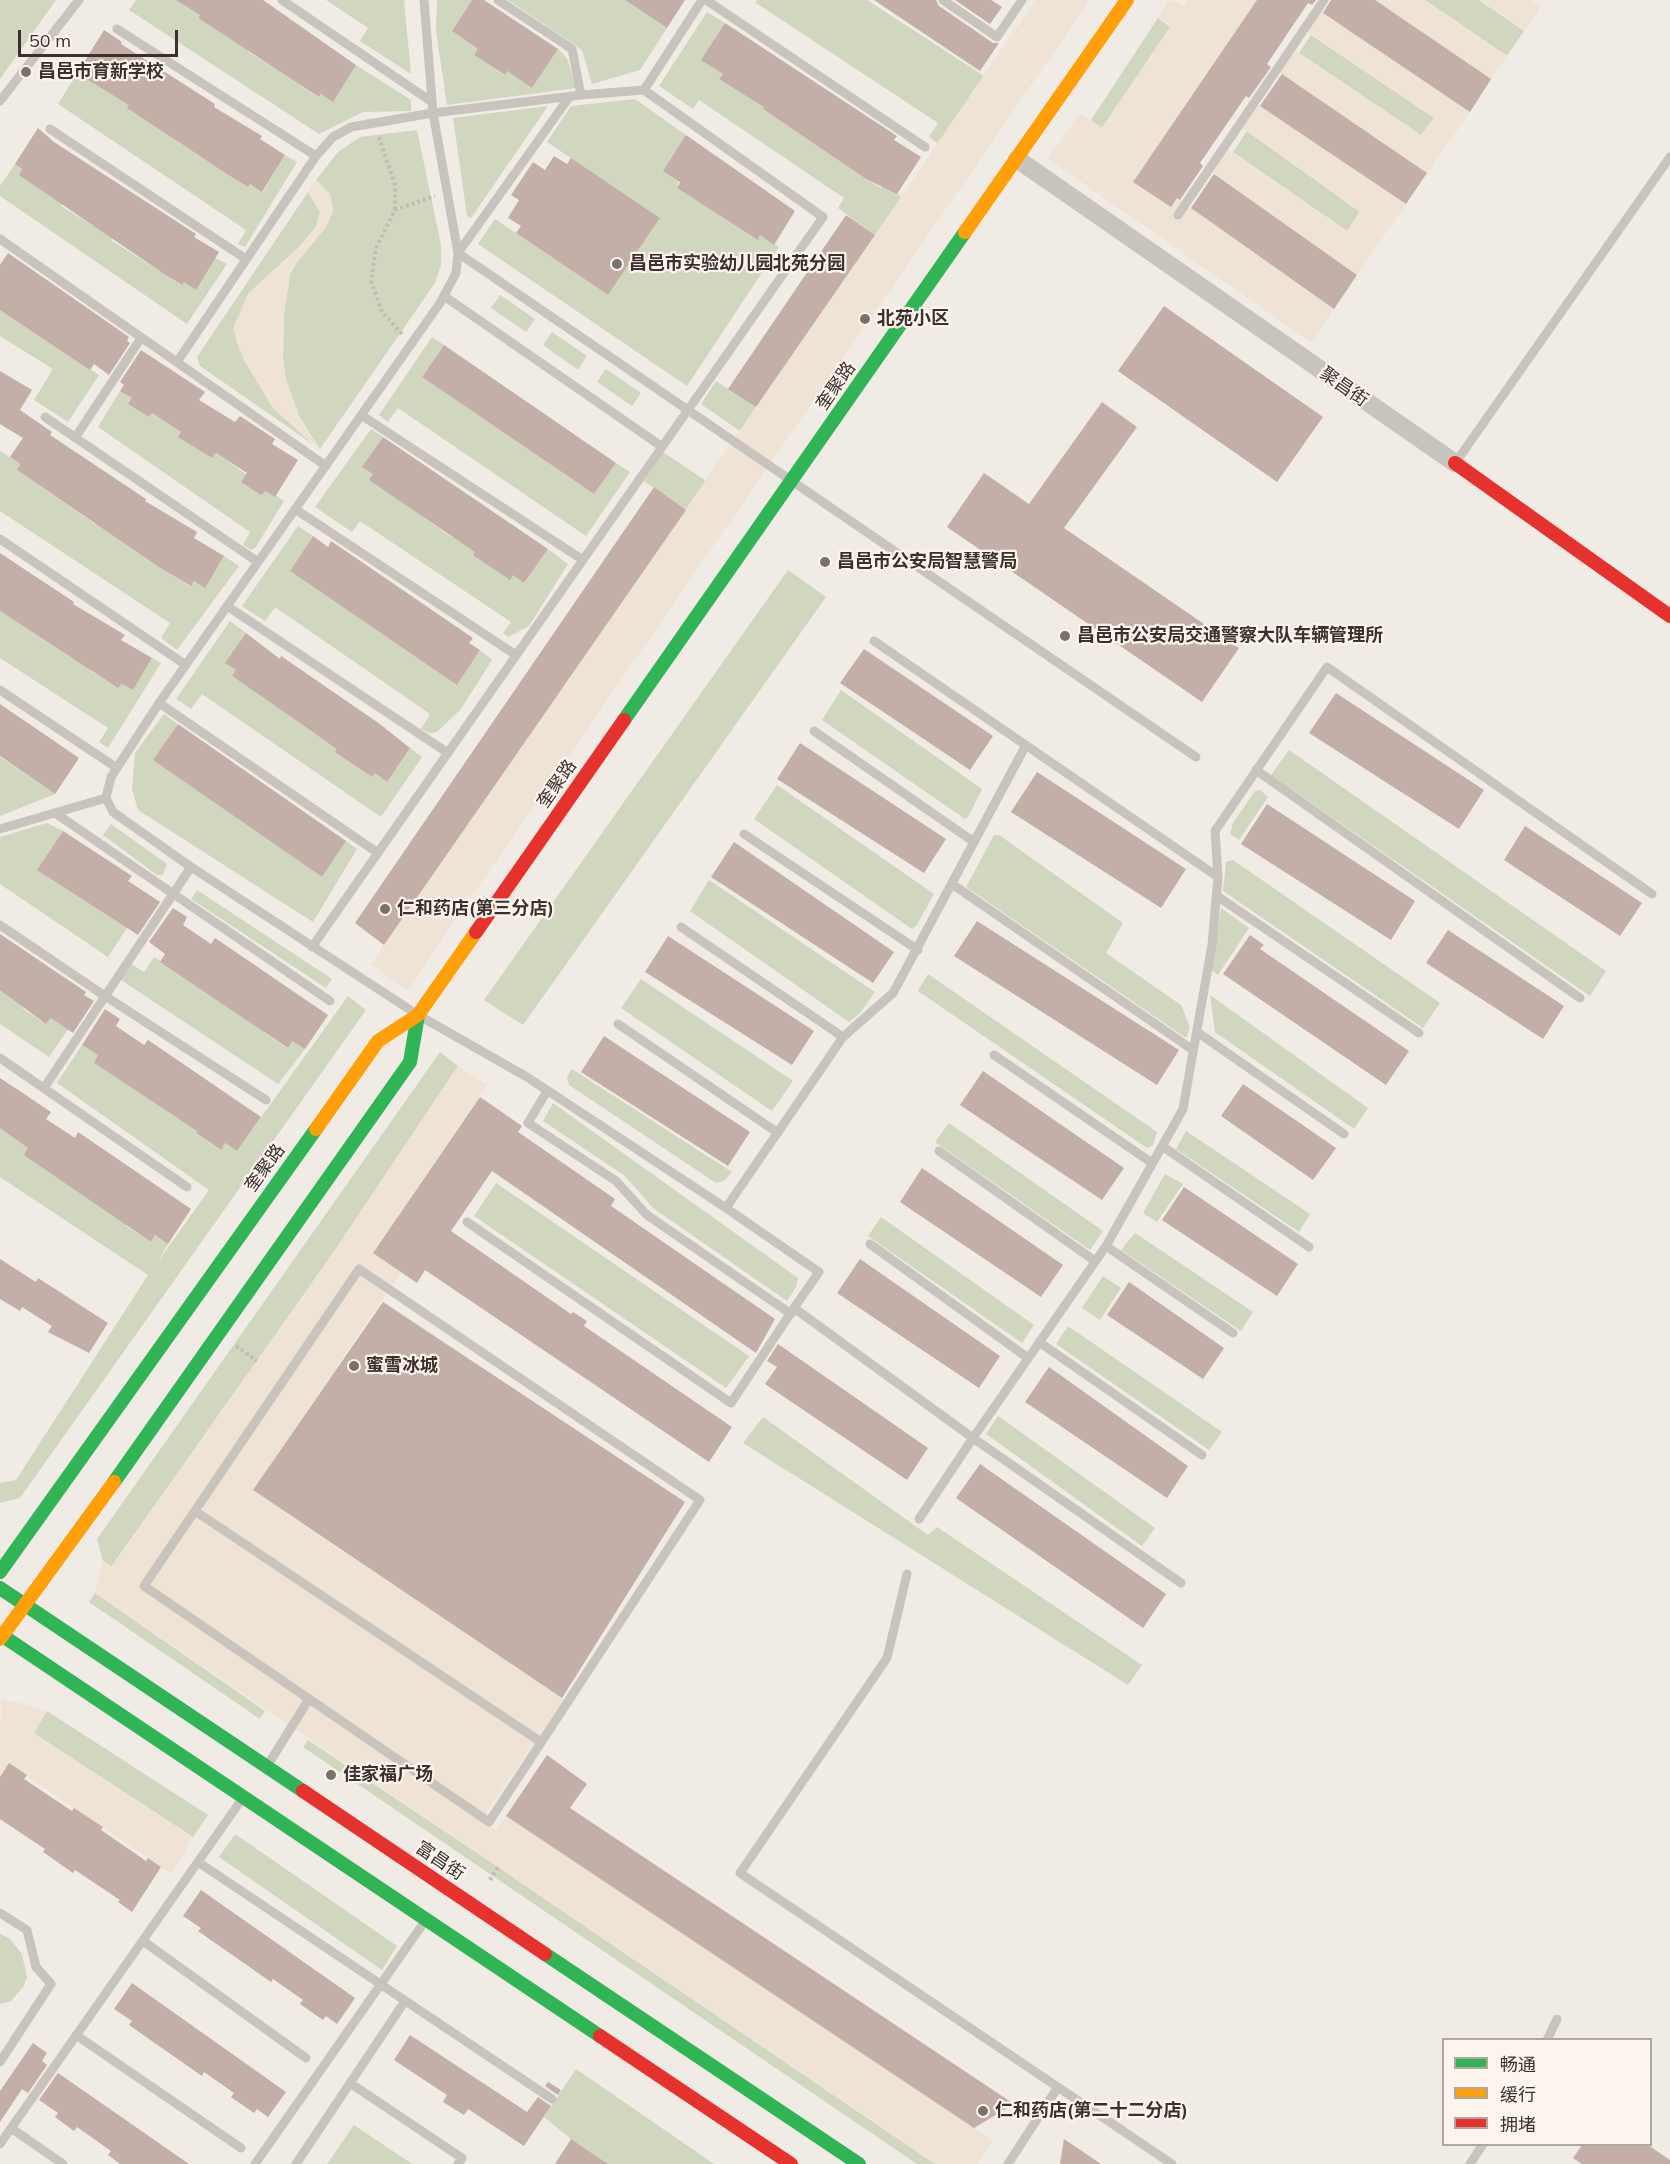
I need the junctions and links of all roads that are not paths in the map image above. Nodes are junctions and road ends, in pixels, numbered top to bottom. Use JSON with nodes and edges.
{"nodes":[{"id":1,"x":79,"y":0,"type":"edge"},
{"id":2,"x":282,"y":0,"type":"edge"},
{"id":3,"x":424,"y":0,"type":"edge"},
{"id":4,"x":498,"y":0,"type":"edge"},
{"id":5,"x":702,"y":0,"type":"edge"},
{"id":6,"x":706,"y":0,"type":"edge"},
{"id":7,"x":943,"y":0,"type":"edge"},
{"id":8,"x":1022,"y":0,"type":"edge"},
{"id":9,"x":1127,"y":0,"type":"edge"},
{"id":10,"x":1324,"y":0,"type":"edge"},
{"id":11,"x":117,"y":29,"type":"dead end"},
{"id":12,"x":644,"y":90,"type":"junction"},
{"id":13,"x":581,"y":94,"type":"junction"},
{"id":14,"x":570,"y":96,"type":"junction"},
{"id":15,"x":0,"y":101,"type":"edge"},
{"id":16,"x":432,"y":102,"type":"junction"},
{"id":17,"x":433,"y":113,"type":"junction"},
{"id":18,"x":50,"y":129,"type":"dead end"},
{"id":19,"x":925,"y":147,"type":"dead end"},
{"id":20,"x":316,"y":156,"type":"junction"},
{"id":21,"x":1670,"y":157,"type":"edge"},
{"id":22,"x":1017,"y":159,"type":"junction"},
{"id":23,"x":1178,"y":215,"type":"dead end"},
{"id":24,"x":0,"y":239,"type":"edge"},
{"id":25,"x":458,"y":253,"type":"junction"},
{"id":26,"x":246,"y":259,"type":"junction"},
{"id":27,"x":444,"y":296,"type":"junction"},
{"id":28,"x":141,"y":338,"type":"junction"},
{"id":29,"x":177,"y":362,"type":"junction"},
{"id":30,"x":687,"y":409,"type":"junction"},
{"id":31,"x":361,"y":415,"type":"junction"},
{"id":32,"x":45,"y":417,"type":"dead end"},
{"id":33,"x":75,"y":438,"type":"junction"},
{"id":34,"x":661,"y":447,"type":"junction"},
{"id":35,"x":1455,"y":463,"type":"junction"},
{"id":36,"x":326,"y":466,"type":"junction"},
{"id":37,"x":792,"y":479,"type":"junction"},
{"id":38,"x":295,"y":509,"type":"junction"},
{"id":39,"x":0,"y":539,"type":"edge"},
{"id":40,"x":583,"y":560,"type":"junction"},
{"id":41,"x":258,"y":562,"type":"junction"},
{"id":42,"x":227,"y":606,"type":"junction"},
{"id":43,"x":1670,"y":616,"type":"edge"},
{"id":44,"x":874,"y":641,"type":"dead end"},
{"id":45,"x":516,"y":655,"type":"junction"},
{"id":46,"x":186,"y":665,"type":"junction"},
{"id":47,"x":0,"y":690,"type":"edge"},
{"id":48,"x":159,"y":703,"type":"junction"},
{"id":49,"x":814,"y":731,"type":"dead end"},
{"id":50,"x":1026,"y":745,"type":"junction"},
{"id":51,"x":448,"y":753,"type":"junction"},
{"id":52,"x":1196,"y":757,"type":"dead end"},
{"id":53,"x":117,"y":768,"type":"junction"},
{"id":54,"x":1256,"y":770,"type":"junction"},
{"id":55,"x":106,"y":798,"type":"junction"},
{"id":56,"x":55,"y":813,"type":"junction"},
{"id":57,"x":0,"y":829,"type":"edge"},
{"id":58,"x":744,"y":834,"type":"dead end"},
{"id":59,"x":974,"y":842,"type":"junction"},
{"id":60,"x":378,"y":853,"type":"junction"},
{"id":61,"x":191,"y":867,"type":"junction"},
{"id":62,"x":1218,"y":877,"type":"junction"},
{"id":63,"x":952,"y":884,"type":"junction"},
{"id":64,"x":173,"y":894,"type":"junction"},
{"id":65,"x":1652,"y":894,"type":"dead end"},
{"id":66,"x":1217,"y":896,"type":"junction"},
{"id":67,"x":0,"y":925,"type":"edge"},
{"id":68,"x":681,"y":927,"type":"dead end"},
{"id":69,"x":312,"y":947,"type":"junction"},
{"id":70,"x":918,"y":950,"type":"junction"},
{"id":71,"x":105,"y":996,"type":"junction"},
{"id":72,"x":1580,"y":998,"type":"dead end"},
{"id":73,"x":330,"y":1001,"type":"dead end"},
{"id":74,"x":418,"y":1015,"type":"junction"},
{"id":75,"x":618,"y":1024,"type":"dead end"},
{"id":76,"x":1197,"y":1032,"type":"junction"},
{"id":77,"x":1419,"y":1033,"type":"dead end"},
{"id":78,"x":843,"y":1037,"type":"junction"},
{"id":79,"x":1193,"y":1050,"type":"junction"},
{"id":80,"x":994,"y":1055,"type":"dead end"},
{"id":81,"x":0,"y":1058,"type":"edge"},
{"id":82,"x":44,"y":1088,"type":"junction"},
{"id":83,"x":547,"y":1091,"type":"junction"},
{"id":84,"x":266,"y":1100,"type":"dead end"},
{"id":85,"x":778,"y":1133,"type":"junction"},
{"id":86,"x":1344,"y":1134,"type":"dead end"},
{"id":87,"x":1162,"y":1146,"type":"junction"},
{"id":88,"x":939,"y":1151,"type":"dead end"},
{"id":89,"x":1152,"y":1163,"type":"junction"},
{"id":90,"x":187,"y":1187,"type":"dead end"},
{"id":91,"x":726,"y":1208,"type":"junction"},
{"id":92,"x":467,"y":1222,"type":"dead end"},
{"id":93,"x":870,"y":1245,"type":"dead end"},
{"id":94,"x":1106,"y":1246,"type":"junction"},
{"id":95,"x":1309,"y":1247,"type":"dead end"},
{"id":96,"x":1095,"y":1261,"type":"junction"},
{"id":97,"x":792,"y":1311,"type":"junction"},
{"id":98,"x":1233,"y":1333,"type":"dead end"},
{"id":99,"x":1039,"y":1342,"type":"junction"},
{"id":100,"x":1028,"y":1358,"type":"junction"},
{"id":101,"x":973,"y":1438,"type":"junction"},
{"id":102,"x":1202,"y":1455,"type":"dead end"},
{"id":103,"x":195,"y":1510,"type":"junction"},
{"id":104,"x":919,"y":1519,"type":"dead end"},
{"id":105,"x":0,"y":1572,"type":"edge"},
{"id":106,"x":907,"y":1574,"type":"dead end"},
{"id":107,"x":1181,"y":1583,"type":"dead end"},
{"id":108,"x":0,"y":1588,"type":"edge"},
{"id":109,"x":26,"y":1606,"type":"junction"},
{"id":110,"x":1,"y":1636,"type":"edge"},
{"id":111,"x":309,"y":1699,"type":"junction"},
{"id":112,"x":541,"y":1742,"type":"junction"},
{"id":113,"x":266,"y":1767,"type":"junction"},
{"id":114,"x":243,"y":1797,"type":"junction"},
{"id":115,"x":198,"y":1862,"type":"junction"},
{"id":116,"x":0,"y":1913,"type":"edge"},
{"id":117,"x":426,"y":1919,"type":"junction"},
{"id":118,"x":142,"y":1941,"type":"junction"},
{"id":119,"x":381,"y":1985,"type":"junction"},
{"id":120,"x":405,"y":2001,"type":"junction"},
{"id":121,"x":1557,"y":2019,"type":"dead end"},
{"id":122,"x":76,"y":2035,"type":"junction"},
{"id":123,"x":1548,"y":2038,"type":"edge"},
{"id":124,"x":306,"y":2058,"type":"dead end"},
{"id":125,"x":0,"y":2062,"type":"edge"},
{"id":126,"x":350,"y":2083,"type":"junction"},
{"id":127,"x":1058,"y":2087,"type":"junction"},
{"id":128,"x":552,"y":2099,"type":"dead end"},
{"id":129,"x":11,"y":2128,"type":"junction"},
{"id":130,"x":0,"y":2144,"type":"edge"},
{"id":131,"x":1482,"y":2146,"type":"edge"},
{"id":132,"x":240,"y":2148,"type":"dead end"},
{"id":133,"x":63,"y":2164,"type":"edge"},
{"id":134,"x":255,"y":2164,"type":"edge"},
{"id":135,"x":296,"y":2164,"type":"edge"},
{"id":136,"x":458,"y":2164,"type":"edge"},
{"id":137,"x":791,"y":2164,"type":"edge"},
{"id":138,"x":859,"y":2164,"type":"edge"},
{"id":139,"x":1008,"y":2164,"type":"edge"},
{"id":140,"x":1172,"y":2164,"type":"edge"},
{"id":141,"x":1470,"y":2164,"type":"edge"}],
"edges":[{"from":1,"to":15,"type":"lane"},
{"from":2,"to":16,"type":"lane"},
{"from":3,"to":16,"type":"lane"},
{"from":4,"to":13,"type":"lane"},
{"from":5,"to":12,"type":"lane"},
{"from":6,"to":19,"type":"lane"},
{"from":7,"to":8,"type":"lane"},
{"from":9,"to":22,"type":"street","name":"奎聚路"},
{"from":10,"to":23,"type":"lane"},
{"from":11,"to":20,"type":"lane"},
{"from":12,"to":13,"type":"lane"},
{"from":12,"to":30,"type":"lane"},
{"from":13,"to":14,"type":"lane"},
{"from":14,"to":17,"type":"lane"},
{"from":14,"to":25,"type":"lane"},
{"from":16,"to":17,"type":"lane"},
{"from":17,"to":20,"type":"lane"},
{"from":17,"to":25,"type":"lane"},
{"from":18,"to":26,"type":"lane"},
{"from":20,"to":26,"type":"lane"},
{"from":21,"to":35,"type":"lane"},
{"from":22,"to":35,"type":"street","name":"聚昌街"},
{"from":22,"to":37,"type":"street","name":"奎聚路"},
{"from":24,"to":28,"type":"lane"},
{"from":25,"to":27,"type":"lane"},
{"from":25,"to":30,"type":"lane"},
{"from":26,"to":29,"type":"lane"},
{"from":27,"to":31,"type":"lane"},
{"from":27,"to":34,"type":"lane"},
{"from":28,"to":29,"type":"lane"},
{"from":28,"to":33,"type":"lane"},
{"from":29,"to":36,"type":"lane"},
{"from":30,"to":34,"type":"lane"},
{"from":30,"to":37,"type":"lane"},
{"from":31,"to":36,"type":"lane"},
{"from":31,"to":40,"type":"lane"},
{"from":32,"to":33,"type":"lane"},
{"from":33,"to":41,"type":"lane"},
{"from":34,"to":40,"type":"lane"},
{"from":35,"to":43,"type":"street","name":"聚昌街"},
{"from":36,"to":38,"type":"lane"},
{"from":37,"to":52,"type":"lane"},
{"from":37,"to":74,"type":"street","name":"奎聚路"},
{"from":38,"to":41,"type":"lane"},
{"from":38,"to":45,"type":"lane"},
{"from":39,"to":46,"type":"lane"},
{"from":40,"to":45,"type":"lane"},
{"from":41,"to":42,"type":"lane"},
{"from":42,"to":46,"type":"lane"},
{"from":42,"to":51,"type":"lane"},
{"from":44,"to":50,"type":"lane"},
{"from":45,"to":51,"type":"lane"},
{"from":46,"to":48,"type":"lane"},
{"from":47,"to":53,"type":"lane"},
{"from":48,"to":53,"type":"lane"},
{"from":48,"to":60,"type":"lane"},
{"from":49,"to":59,"type":"lane"},
{"from":50,"to":59,"type":"lane"},
{"from":50,"to":62,"type":"lane"},
{"from":51,"to":60,"type":"lane"},
{"from":53,"to":55,"type":"lane"},
{"from":54,"to":62,"type":"lane"},
{"from":54,"to":65,"type":"lane"},
{"from":54,"to":72,"type":"lane"},
{"from":55,"to":56,"type":"lane"},
{"from":55,"to":61,"type":"lane"},
{"from":56,"to":57,"type":"lane"},
{"from":56,"to":64,"type":"lane"},
{"from":58,"to":70,"type":"lane"},
{"from":59,"to":63,"type":"lane"},
{"from":60,"to":69,"type":"lane"},
{"from":61,"to":64,"type":"lane"},
{"from":61,"to":69,"type":"lane"},
{"from":62,"to":66,"type":"lane"},
{"from":63,"to":70,"type":"lane"},
{"from":63,"to":79,"type":"lane"},
{"from":64,"to":71,"type":"lane"},
{"from":64,"to":73,"type":"lane"},
{"from":66,"to":76,"type":"lane"},
{"from":66,"to":77,"type":"lane"},
{"from":67,"to":71,"type":"lane"},
{"from":68,"to":78,"type":"lane"},
{"from":69,"to":74,"type":"lane"},
{"from":70,"to":78,"type":"lane"},
{"from":71,"to":82,"type":"lane"},
{"from":71,"to":84,"type":"lane"},
{"from":74,"to":83,"type":"lane"},
{"from":74,"to":105,"type":"street","name":"奎聚路"},
{"from":74,"to":109,"type":"street"},
{"from":75,"to":85,"type":"lane"},
{"from":76,"to":79,"type":"lane"},
{"from":76,"to":86,"type":"lane"},
{"from":78,"to":85,"type":"lane"},
{"from":79,"to":87,"type":"lane"},
{"from":80,"to":89,"type":"lane"},
{"from":81,"to":82,"type":"lane"},
{"from":82,"to":90,"type":"lane"},
{"from":83,"to":91,"type":"lane"},
{"from":83,"to":97,"type":"lane"},
{"from":85,"to":91,"type":"lane"},
{"from":87,"to":89,"type":"lane"},
{"from":87,"to":95,"type":"lane"},
{"from":88,"to":96,"type":"lane"},
{"from":89,"to":94,"type":"lane"},
{"from":91,"to":97,"type":"lane"},
{"from":92,"to":97,"type":"lane"},
{"from":93,"to":100,"type":"lane"},
{"from":94,"to":96,"type":"lane"},
{"from":94,"to":98,"type":"lane"},
{"from":96,"to":99,"type":"lane"},
{"from":97,"to":101,"type":"lane"},
{"from":99,"to":100,"type":"lane"},
{"from":99,"to":102,"type":"lane"},
{"from":100,"to":101,"type":"lane"},
{"from":101,"to":104,"type":"lane"},
{"from":101,"to":107,"type":"lane"},
{"from":103,"to":111,"type":"lane"},
{"from":103,"to":112,"type":"lane"},
{"from":103,"to":112,"type":"lane"},
{"from":106,"to":127,"type":"lane"},
{"from":108,"to":109,"type":"street","name":"富昌街"},
{"from":109,"to":110,"type":"street"},
{"from":109,"to":113,"type":"street","name":"富昌街"},
{"from":110,"to":114,"type":"street"},
{"from":111,"to":112,"type":"lane"},
{"from":111,"to":113,"type":"lane"},
{"from":113,"to":138,"type":"street","name":"富昌街"},
{"from":114,"to":115,"type":"lane"},
{"from":114,"to":117,"type":"street"},
{"from":115,"to":118,"type":"lane"},
{"from":115,"to":119,"type":"lane"},
{"from":116,"to":125,"type":"lane"},
{"from":117,"to":119,"type":"lane"},
{"from":117,"to":137,"type":"street"},
{"from":118,"to":122,"type":"lane"},
{"from":118,"to":124,"type":"lane"},
{"from":119,"to":120,"type":"lane"},
{"from":119,"to":134,"type":"lane"},
{"from":120,"to":126,"type":"lane"},
{"from":120,"to":128,"type":"lane"},
{"from":121,"to":123,"type":"lane"},
{"from":122,"to":129,"type":"lane"},
{"from":122,"to":132,"type":"lane"},
{"from":126,"to":135,"type":"lane"},
{"from":126,"to":136,"type":"lane"},
{"from":127,"to":139,"type":"lane"},
{"from":127,"to":140,"type":"lane"},
{"from":129,"to":130,"type":"lane"},
{"from":129,"to":133,"type":"lane"},
{"from":131,"to":141,"type":"lane"}]}
